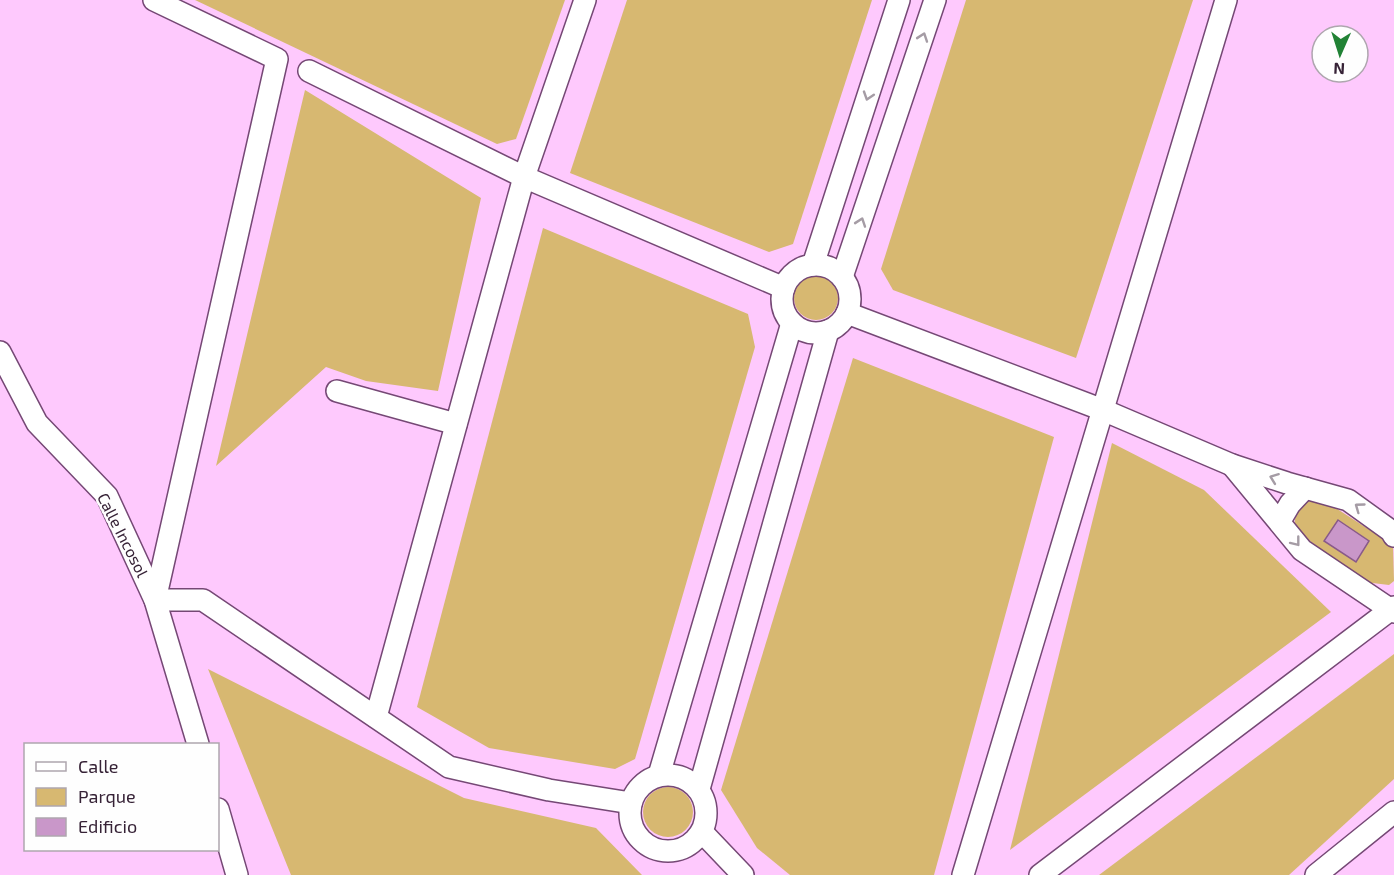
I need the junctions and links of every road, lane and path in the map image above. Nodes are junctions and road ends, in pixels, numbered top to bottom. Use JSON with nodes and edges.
{"nodes":[{"id":1,"x":154,"y":0,"type":"edge"},
{"id":2,"x":585,"y":0,"type":"edge"},
{"id":3,"x":898,"y":0,"type":"edge"},
{"id":4,"x":935,"y":0,"type":"edge"},
{"id":5,"x":1226,"y":0,"type":"edge"},
{"id":6,"x":309,"y":71,"type":"dead end"},
{"id":7,"x":524,"y":177,"type":"junction"},
{"id":8,"x":813,"y":265,"type":"junction"},
{"id":9,"x":842,"y":278,"type":"junction"},
{"id":10,"x":784,"y":288,"type":"junction"},
{"id":11,"x":847,"y":313,"type":"junction"},
{"id":12,"x":792,"y":323,"type":"junction"},
{"id":13,"x":828,"y":331,"type":"junction"},
{"id":14,"x":0,"y":352,"type":"edge"},
{"id":15,"x":337,"y":391,"type":"dead end"},
{"id":16,"x":1103,"y":410,"type":"junction"},
{"id":17,"x":456,"y":424,"type":"junction"},
{"id":18,"x":1232,"y":465,"type":"junction"},
{"id":19,"x":1305,"y":488,"type":"junction"},
{"id":20,"x":1280,"y":521,"type":"junction"},
{"id":21,"x":1394,"y":536,"type":"edge"},
{"id":22,"x":155,"y":600,"type":"junction"},
{"id":23,"x":1392,"y":610,"type":"edge"},
{"id":24,"x":376,"y":717,"type":"junction"},
{"id":25,"x":198,"y":743,"type":"edge"},
{"id":26,"x":659,"y":775,"type":"junction"},
{"id":27,"x":699,"y":789,"type":"junction"},
{"id":28,"x":631,"y":803,"type":"junction"},
{"id":29,"x":219,"y":812,"type":"edge"},
{"id":30,"x":1394,"y":812,"type":"edge"},
{"id":31,"x":702,"y":832,"type":"junction"},
{"id":32,"x":237,"y":875,"type":"edge"},
{"id":33,"x":743,"y":875,"type":"edge"},
{"id":34,"x":963,"y":875,"type":"edge"},
{"id":35,"x":1040,"y":875,"type":"edge"},
{"id":36,"x":1316,"y":875,"type":"edge"}],
"edges":[{"from":1,"to":22,"type":"street"},
{"from":2,"to":7,"type":"street"},
{"from":3,"to":8,"type":"street","one_way":true},
{"from":9,"to":4,"type":"street","one_way":true},
{"from":5,"to":16,"type":"street"},
{"from":6,"to":7,"type":"street"},
{"from":7,"to":10,"type":"street"},
{"from":7,"to":17,"type":"street"},
{"from":8,"to":9,"type":"street"},
{"from":8,"to":10,"type":"street"},
{"from":9,"to":11,"type":"street"},
{"from":10,"to":12,"type":"street"},
{"from":11,"to":13,"type":"street"},
{"from":11,"to":16,"type":"street"},
{"from":12,"to":13,"type":"street"},
{"from":12,"to":26,"type":"street"},
{"from":13,"to":27,"type":"street"},
{"from":14,"to":22,"type":"street","name":"Calle Incosol"},
{"from":15,"to":17,"type":"street"},
{"from":16,"to":18,"type":"street"},
{"from":16,"to":34,"type":"street"},
{"from":17,"to":24,"type":"street"},
{"from":19,"to":18,"type":"street","one_way":true},
{"from":18,"to":20,"type":"street"},
{"from":19,"to":20,"type":"street"},
{"from":21,"to":19,"type":"street","one_way":true},
{"from":20,"to":23,"type":"street","one_way":true},
{"from":22,"to":24,"type":"street"},
{"from":22,"to":25,"type":"street","name":"Calle Incosol"},
{"from":23,"to":35,"type":"street"},
{"from":24,"to":28,"type":"street"},
{"from":26,"to":27,"type":"street"},
{"from":26,"to":28,"type":"street"},
{"from":27,"to":31,"type":"street"},
{"from":28,"to":31,"type":"street"},
{"from":29,"to":32,"type":"street"},
{"from":30,"to":36,"type":"street"},
{"from":31,"to":33,"type":"street"}]}
